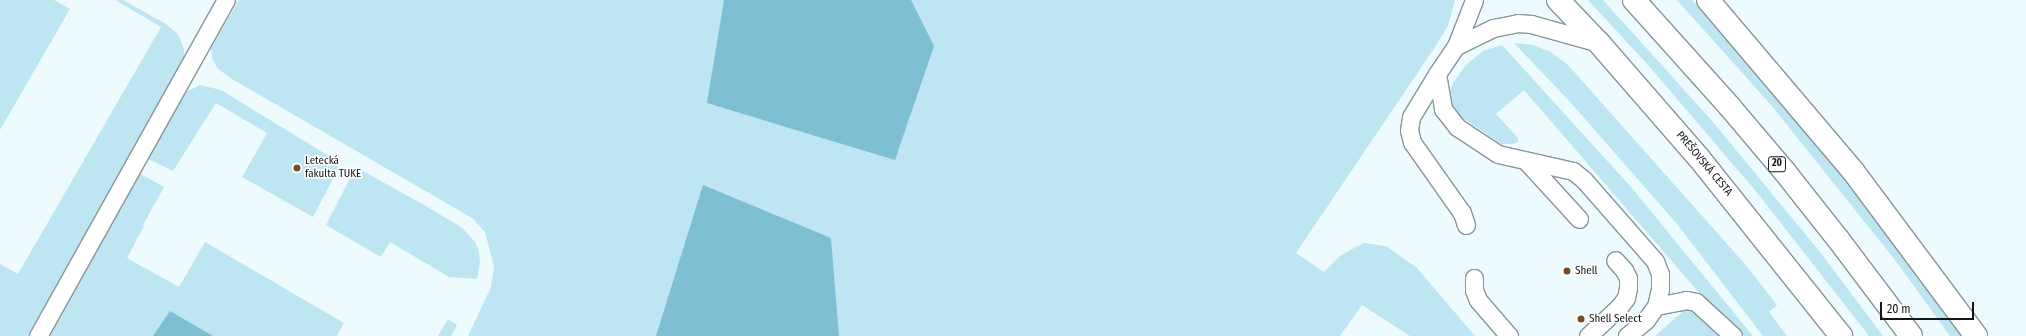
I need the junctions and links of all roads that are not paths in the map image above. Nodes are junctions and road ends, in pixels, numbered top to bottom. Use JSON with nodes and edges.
{"nodes":[{"id":1,"x":226,"y":0,"type":"edge"},
{"id":2,"x":1474,"y":0,"type":"edge"},
{"id":3,"x":1558,"y":0,"type":"edge"},
{"id":4,"x":1634,"y":0,"type":"edge"},
{"id":5,"x":1708,"y":0,"type":"edge"},
{"id":6,"x":1599,"y":43,"type":"junction"},
{"id":7,"x":1456,"y":46,"type":"junction"},
{"id":8,"x":1437,"y":74,"type":"junction"},
{"id":9,"x":1527,"y":162,"type":"junction"},
{"id":10,"x":1579,"y":219,"type":"dead end"},
{"id":11,"x":1466,"y":225,"type":"dead end"},
{"id":12,"x":1615,"y":260,"type":"dead end"},
{"id":13,"x":1474,"y":278,"type":"dead end"},
{"id":14,"x":1656,"y":306,"type":"junction"},
{"id":15,"x":38,"y":336,"type":"edge"},
{"id":16,"x":1509,"y":336,"type":"edge"},
{"id":17,"x":1588,"y":336,"type":"edge"},
{"id":18,"x":1627,"y":336,"type":"edge"},
{"id":19,"x":1733,"y":336,"type":"edge"},
{"id":20,"x":1841,"y":336,"type":"edge"},
{"id":21,"x":1910,"y":336,"type":"edge"},
{"id":22,"x":1976,"y":336,"type":"edge"}],
"edges":[{"from":1,"to":15,"type":"lane"},
{"from":2,"to":7,"type":"lane"},
{"from":3,"to":6,"type":"main road","name":"PREŠOVSKÁ CESTA"},
{"from":4,"to":21,"type":"main road","number":"20"},
{"from":5,"to":22,"type":"main road"},
{"from":6,"to":7,"type":"lane"},
{"from":6,"to":20,"type":"main road","name":"PREŠOVSKÁ CESTA"},
{"from":7,"to":8,"type":"lane"},
{"from":8,"to":9,"type":"lane"},
{"from":8,"to":11,"type":"lane"},
{"from":9,"to":10,"type":"lane"},
{"from":9,"to":14,"type":"lane"},
{"from":12,"to":17,"type":"lane"},
{"from":13,"to":16,"type":"lane"},
{"from":14,"to":18,"type":"lane"},
{"from":14,"to":19,"type":"lane"}]}
